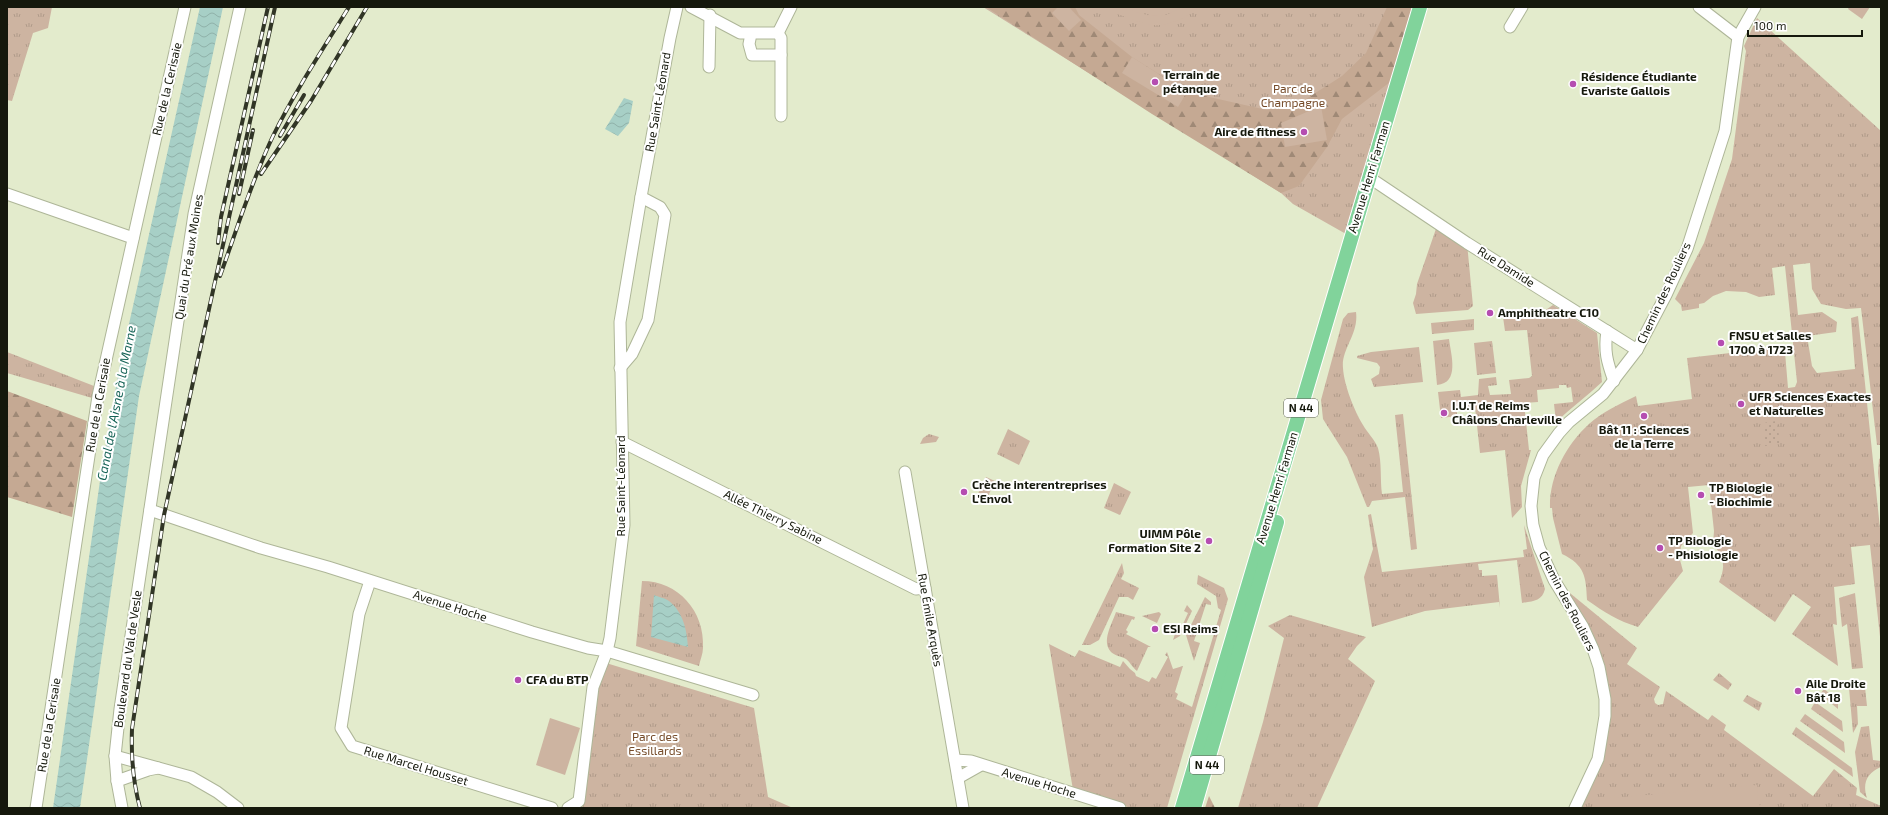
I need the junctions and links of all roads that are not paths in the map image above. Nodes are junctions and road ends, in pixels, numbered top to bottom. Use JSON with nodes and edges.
{"nodes":[{"id":1,"x":185,"y":7,"type":"edge"},
{"id":2,"x":240,"y":7,"type":"edge"},
{"id":3,"x":677,"y":7,"type":"edge"},
{"id":4,"x":691,"y":7,"type":"edge"},
{"id":5,"x":791,"y":7,"type":"edge"},
{"id":6,"x":1420,"y":7,"type":"edge"},
{"id":7,"x":1427,"y":7,"type":"edge"},
{"id":8,"x":1522,"y":7,"type":"edge"},
{"id":9,"x":1699,"y":7,"type":"edge"},
{"id":10,"x":1755,"y":7,"type":"edge"},
{"id":11,"x":710,"y":15,"type":"junction"},
{"id":12,"x":1510,"y":27,"type":"dead end"},
{"id":13,"x":778,"y":32,"type":"junction"},
{"id":14,"x":751,"y":34,"type":"junction"},
{"id":15,"x":1738,"y":37,"type":"junction"},
{"id":16,"x":781,"y":55,"type":"junction"},
{"id":17,"x":709,"y":67,"type":"dead end"},
{"id":18,"x":781,"y":116,"type":"dead end"},
{"id":19,"x":1376,"y":182,"type":"junction"},
{"id":20,"x":7,"y":194,"type":"edge"},
{"id":21,"x":641,"y":196,"type":"junction"},
{"id":22,"x":133,"y":238,"type":"junction"},
{"id":23,"x":1607,"y":331,"type":"junction"},
{"id":24,"x":1637,"y":350,"type":"junction"},
{"id":25,"x":620,"y":368,"type":"junction"},
{"id":26,"x":1614,"y":381,"type":"junction"},
{"id":27,"x":622,"y":442,"type":"junction"},
{"id":28,"x":905,"y":472,"type":"dead end"},
{"id":29,"x":150,"y":510,"type":"junction"},
{"id":30,"x":370,"y":581,"type":"junction"},
{"id":31,"x":925,"y":588,"type":"junction"},
{"id":32,"x":607,"y":651,"type":"junction"},
{"id":33,"x":753,"y":694,"type":"dead end"},
{"id":34,"x":115,"y":756,"type":"junction"},
{"id":35,"x":980,"y":765,"type":"junction"},
{"id":36,"x":159,"y":768,"type":"junction"},
{"id":37,"x":956,"y":769,"type":"junction"},
{"id":38,"x":117,"y":782,"type":"junction"},
{"id":39,"x":36,"y":808,"type":"edge"},
{"id":40,"x":122,"y":808,"type":"edge"},
{"id":41,"x":238,"y":808,"type":"edge"},
{"id":42,"x":552,"y":808,"type":"edge"},
{"id":43,"x":568,"y":808,"type":"edge"},
{"id":44,"x":963,"y":808,"type":"edge"},
{"id":45,"x":1120,"y":808,"type":"edge"},
{"id":46,"x":1182,"y":808,"type":"edge"},
{"id":47,"x":1194,"y":808,"type":"edge"},
{"id":48,"x":1575,"y":808,"type":"edge"}],
"edges":[{"from":1,"to":22,"type":"street","name":"Rue de la Cerisaie"},
{"from":2,"to":29,"type":"street","name":"Quai du Pré aux Moines"},
{"from":3,"to":21,"type":"street","name":"Rue Saint-Léonard"},
{"from":4,"to":11,"type":"street"},
{"from":5,"to":13,"type":"street"},
{"from":6,"to":46,"type":"main road","name":"Avenue Henri Farman","number":"N 44"},
{"from":7,"to":19,"type":"main road","name":"Avenue Henri Farman","number":"N 44"},
{"from":8,"to":12,"type":"street"},
{"from":9,"to":15,"type":"street"},
{"from":10,"to":15,"type":"street"},
{"from":11,"to":14,"type":"street"},
{"from":11,"to":17,"type":"street"},
{"from":13,"to":14,"type":"street"},
{"from":13,"to":16,"type":"street"},
{"from":14,"to":16,"type":"street"},
{"from":15,"to":24,"type":"street","name":"Chemin des Rouliers"},
{"from":16,"to":18,"type":"street"},
{"from":19,"to":23,"type":"street","name":"Rue Damide"},
{"from":19,"to":47,"type":"main road","name":"Avenue Henri Farman","number":"N 44"},
{"from":20,"to":22,"type":"street"},
{"from":21,"to":25,"type":"street","name":"Rue Saint-Léonard"},
{"from":21,"to":25,"type":"street"},
{"from":22,"to":39,"type":"street","name":"Rue de la Cerisaie"},
{"from":23,"to":24,"type":"street","name":"Rue Damide"},
{"from":23,"to":26,"type":"street"},
{"from":24,"to":26,"type":"street","name":"Chemin des Rouliers"},
{"from":25,"to":27,"type":"street","name":"Rue Saint-Léonard"},
{"from":26,"to":48,"type":"street","name":"Chemin des Rouliers"},
{"from":27,"to":31,"type":"street","name":"Allée Thierry Sabine"},
{"from":27,"to":32,"type":"street","name":"Rue Saint-Léonard"},
{"from":28,"to":31,"type":"street","name":"Rue Émile Arquès"},
{"from":29,"to":30,"type":"street","name":"Avenue Hoche"},
{"from":29,"to":34,"type":"street","name":"Boulevard du Val de Vesle"},
{"from":30,"to":32,"type":"street","name":"Avenue Hoche"},
{"from":30,"to":42,"type":"street","name":"Rue Marcel Housset"},
{"from":31,"to":37,"type":"street","name":"Rue Émile Arquès"},
{"from":32,"to":33,"type":"street","name":"Avenue Hoche"},
{"from":32,"to":43,"type":"street"},
{"from":34,"to":36,"type":"street"},
{"from":34,"to":38,"type":"street","name":"Boulevard du Val de Vesle"},
{"from":35,"to":37,"type":"street"},
{"from":35,"to":37,"type":"street","name":"Avenue Hoche"},
{"from":35,"to":45,"type":"street","name":"Avenue Hoche"},
{"from":36,"to":38,"type":"street"},
{"from":36,"to":41,"type":"street"},
{"from":37,"to":44,"type":"street","name":"Rue Émile Arquès"},
{"from":38,"to":40,"type":"street","name":"Boulevard du Val de Vesle"}]}
